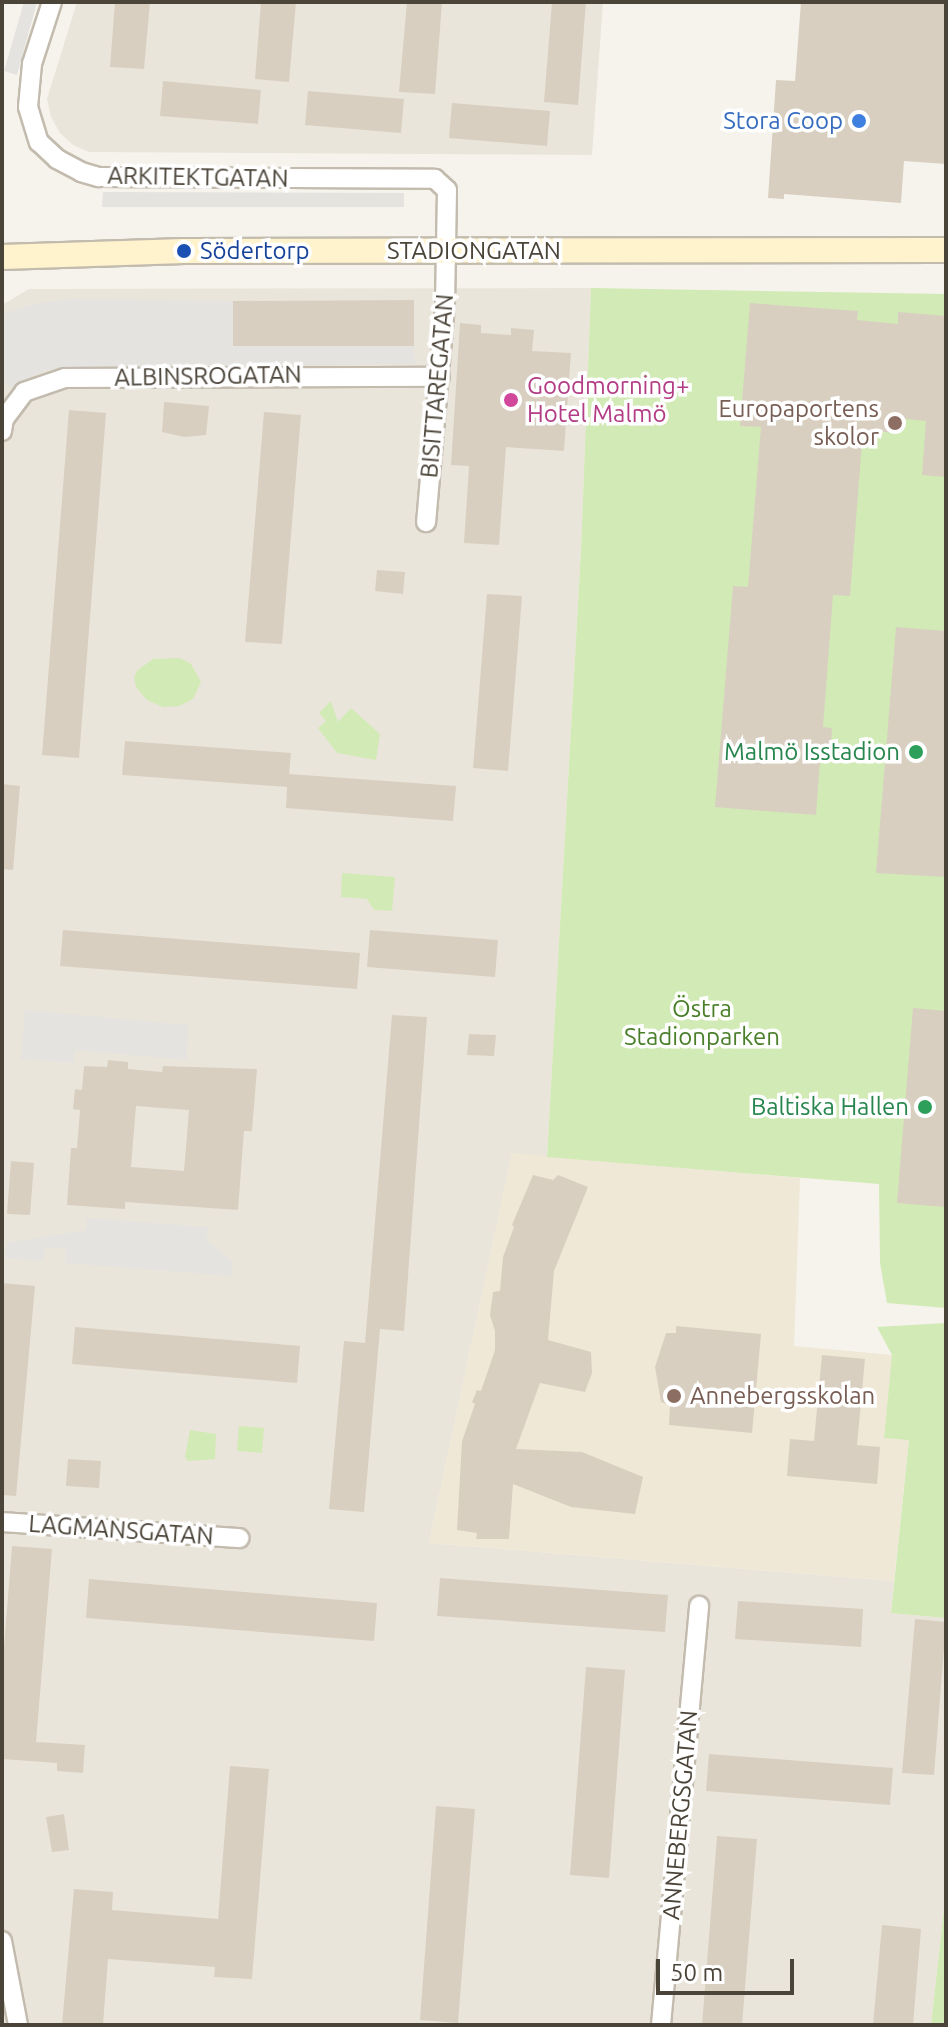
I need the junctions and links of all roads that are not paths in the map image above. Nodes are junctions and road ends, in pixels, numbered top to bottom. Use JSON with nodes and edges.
{"nodes":[{"id":1,"x":52,"y":2,"type":"edge"},
{"id":2,"x":446,"y":250,"type":"junction"},
{"id":3,"x":946,"y":250,"type":"edge"},
{"id":4,"x":2,"y":257,"type":"edge"},
{"id":5,"x":440,"y":377,"type":"junction"},
{"id":6,"x":2,"y":431,"type":"edge"},
{"id":7,"x":426,"y":522,"type":"dead end"},
{"id":8,"x":2,"y":1522,"type":"edge"},
{"id":9,"x":239,"y":1538,"type":"dead end"},
{"id":10,"x":699,"y":1606,"type":"dead end"},
{"id":11,"x":2,"y":1941,"type":"edge"},
{"id":12,"x":18,"y":2025,"type":"edge"},
{"id":13,"x":661,"y":2025,"type":"edge"}],
"edges":[{"from":1,"to":2,"type":"street","name":"ARKITEKTGATAN"},
{"from":2,"to":3,"type":"main road","name":"STADIONGATAN"},
{"from":2,"to":4,"type":"main road","name":"STADIONGATAN"},
{"from":2,"to":5,"type":"street","name":"BISITTAREGATAN"},
{"from":5,"to":6,"type":"street","name":"ALBINSROGATAN"},
{"from":5,"to":7,"type":"street","name":"BISITTAREGATAN"},
{"from":8,"to":9,"type":"street","name":"LAGMANSGATAN"},
{"from":10,"to":13,"type":"street","name":"ANNEBERGSGATAN"},
{"from":11,"to":12,"type":"street"}]}
